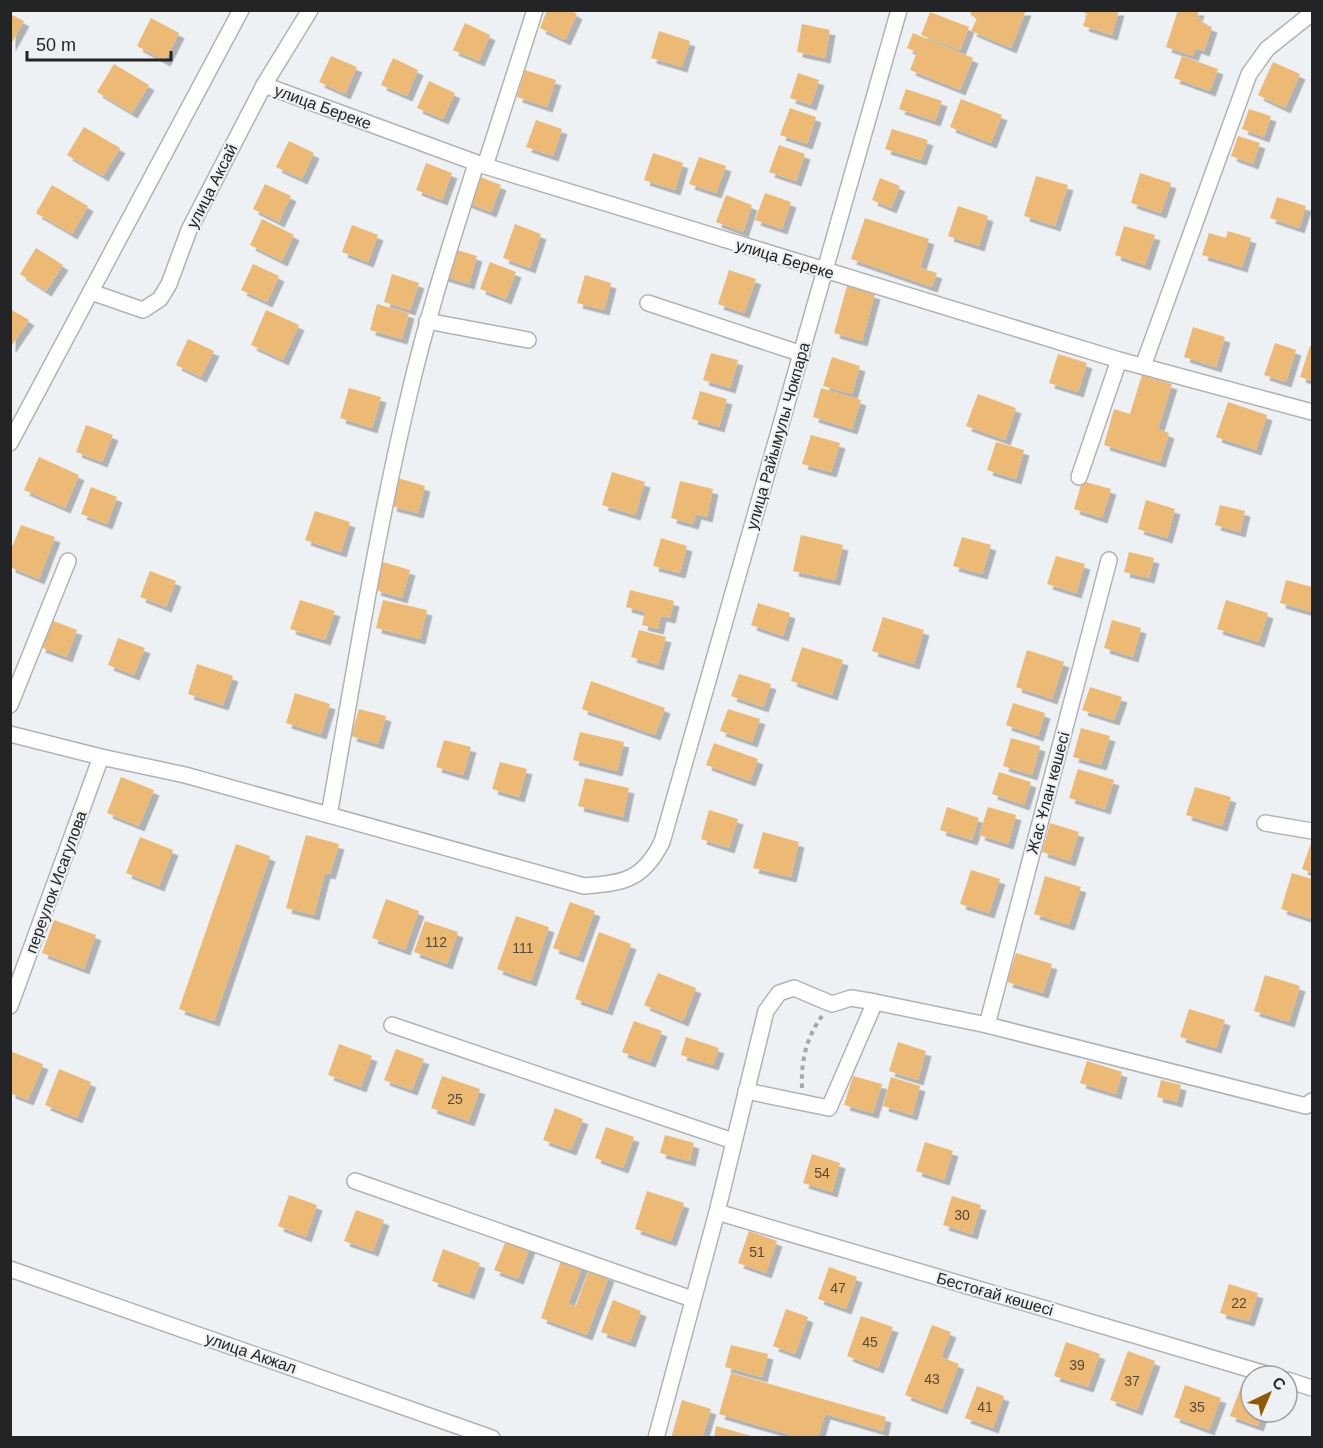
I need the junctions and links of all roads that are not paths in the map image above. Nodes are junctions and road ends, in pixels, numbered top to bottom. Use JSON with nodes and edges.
{"nodes":[{"id":1,"x":241,"y":10,"type":"edge"},
{"id":2,"x":310,"y":10,"type":"edge"},
{"id":3,"x":535,"y":10,"type":"edge"},
{"id":4,"x":898,"y":10,"type":"edge"},
{"id":5,"x":1312,"y":14,"type":"edge"},
{"id":6,"x":264,"y":85,"type":"junction"},
{"id":7,"x":481,"y":165,"type":"junction"},
{"id":8,"x":825,"y":271,"type":"junction"},
{"id":9,"x":91,"y":292,"type":"junction"},
{"id":10,"x":648,"y":303,"type":"dead end"},
{"id":11,"x":427,"y":321,"type":"junction"},
{"id":12,"x":528,"y":340,"type":"dead end"},
{"id":13,"x":802,"y":354,"type":"junction"},
{"id":14,"x":1119,"y":360,"type":"junction"},
{"id":15,"x":1143,"y":366,"type":"junction"},
{"id":16,"x":1312,"y":412,"type":"edge"},
{"id":17,"x":10,"y":442,"type":"edge"},
{"id":18,"x":1079,"y":477,"type":"dead end"},
{"id":19,"x":1109,"y":560,"type":"dead end"},
{"id":20,"x":68,"y":561,"type":"dead end"},
{"id":21,"x":10,"y":705,"type":"edge"},
{"id":22,"x":10,"y":734,"type":"edge"},
{"id":23,"x":101,"y":757,"type":"junction"},
{"id":24,"x":329,"y":815,"type":"junction"},
{"id":25,"x":1265,"y":823,"type":"dead end"},
{"id":26,"x":1312,"y":831,"type":"edge"},
{"id":27,"x":875,"y":1002,"type":"junction"},
{"id":28,"x":10,"y":1006,"type":"edge"},
{"id":29,"x":393,"y":1025,"type":"dead end"},
{"id":30,"x":987,"y":1025,"type":"junction"},
{"id":31,"x":746,"y":1091,"type":"junction"},
{"id":32,"x":1312,"y":1101,"type":"edge"},
{"id":33,"x":733,"y":1141,"type":"junction"},
{"id":34,"x":355,"y":1181,"type":"dead end"},
{"id":35,"x":717,"y":1212,"type":"junction"},
{"id":36,"x":10,"y":1269,"type":"edge"},
{"id":37,"x":692,"y":1299,"type":"junction"},
{"id":38,"x":1239,"y":1366,"type":"edge"},
{"id":39,"x":492,"y":1437,"type":"edge"},
{"id":40,"x":656,"y":1437,"type":"edge"}],
"edges":[{"from":1,"to":9,"type":"street"},
{"from":2,"to":6,"type":"street","name":"улица Аксай"},
{"from":3,"to":7,"type":"street"},
{"from":4,"to":8,"type":"street","name":"улица Райымулы Чокпара"},
{"from":5,"to":15,"type":"street"},
{"from":6,"to":7,"type":"street","name":"улица Береке"},
{"from":6,"to":9,"type":"street","name":"улица Аксай"},
{"from":7,"to":8,"type":"street","name":"улица Береке"},
{"from":7,"to":11,"type":"street"},
{"from":8,"to":13,"type":"street","name":"улица Райымулы Чокпара"},
{"from":8,"to":14,"type":"street","name":"улица Береке"},
{"from":9,"to":17,"type":"street"},
{"from":10,"to":13,"type":"street"},
{"from":11,"to":12,"type":"street"},
{"from":11,"to":24,"type":"street"},
{"from":13,"to":24,"type":"street","name":"улица Райымулы Чокпара"},
{"from":14,"to":15,"type":"street","name":"улица Береке"},
{"from":14,"to":18,"type":"street"},
{"from":15,"to":16,"type":"street","name":"улица Береке"},
{"from":19,"to":30,"type":"street","name":"Жас Ұлан көшесі"},
{"from":20,"to":21,"type":"street"},
{"from":22,"to":23,"type":"street"},
{"from":23,"to":24,"type":"street"},
{"from":23,"to":28,"type":"street","name":"переулок Исагулова"},
{"from":25,"to":26,"type":"street"},
{"from":27,"to":30,"type":"street"},
{"from":27,"to":31,"type":"street"},
{"from":27,"to":31,"type":"street"},
{"from":29,"to":33,"type":"street"},
{"from":30,"to":32,"type":"street"},
{"from":31,"to":33,"type":"street"},
{"from":33,"to":35,"type":"street"},
{"from":34,"to":37,"type":"street"},
{"from":35,"to":37,"type":"street"},
{"from":35,"to":38,"type":"street","name":"Бестоғай көшесі"},
{"from":36,"to":39,"type":"street","name":"улица Акжал"},
{"from":37,"to":40,"type":"street"}]}
